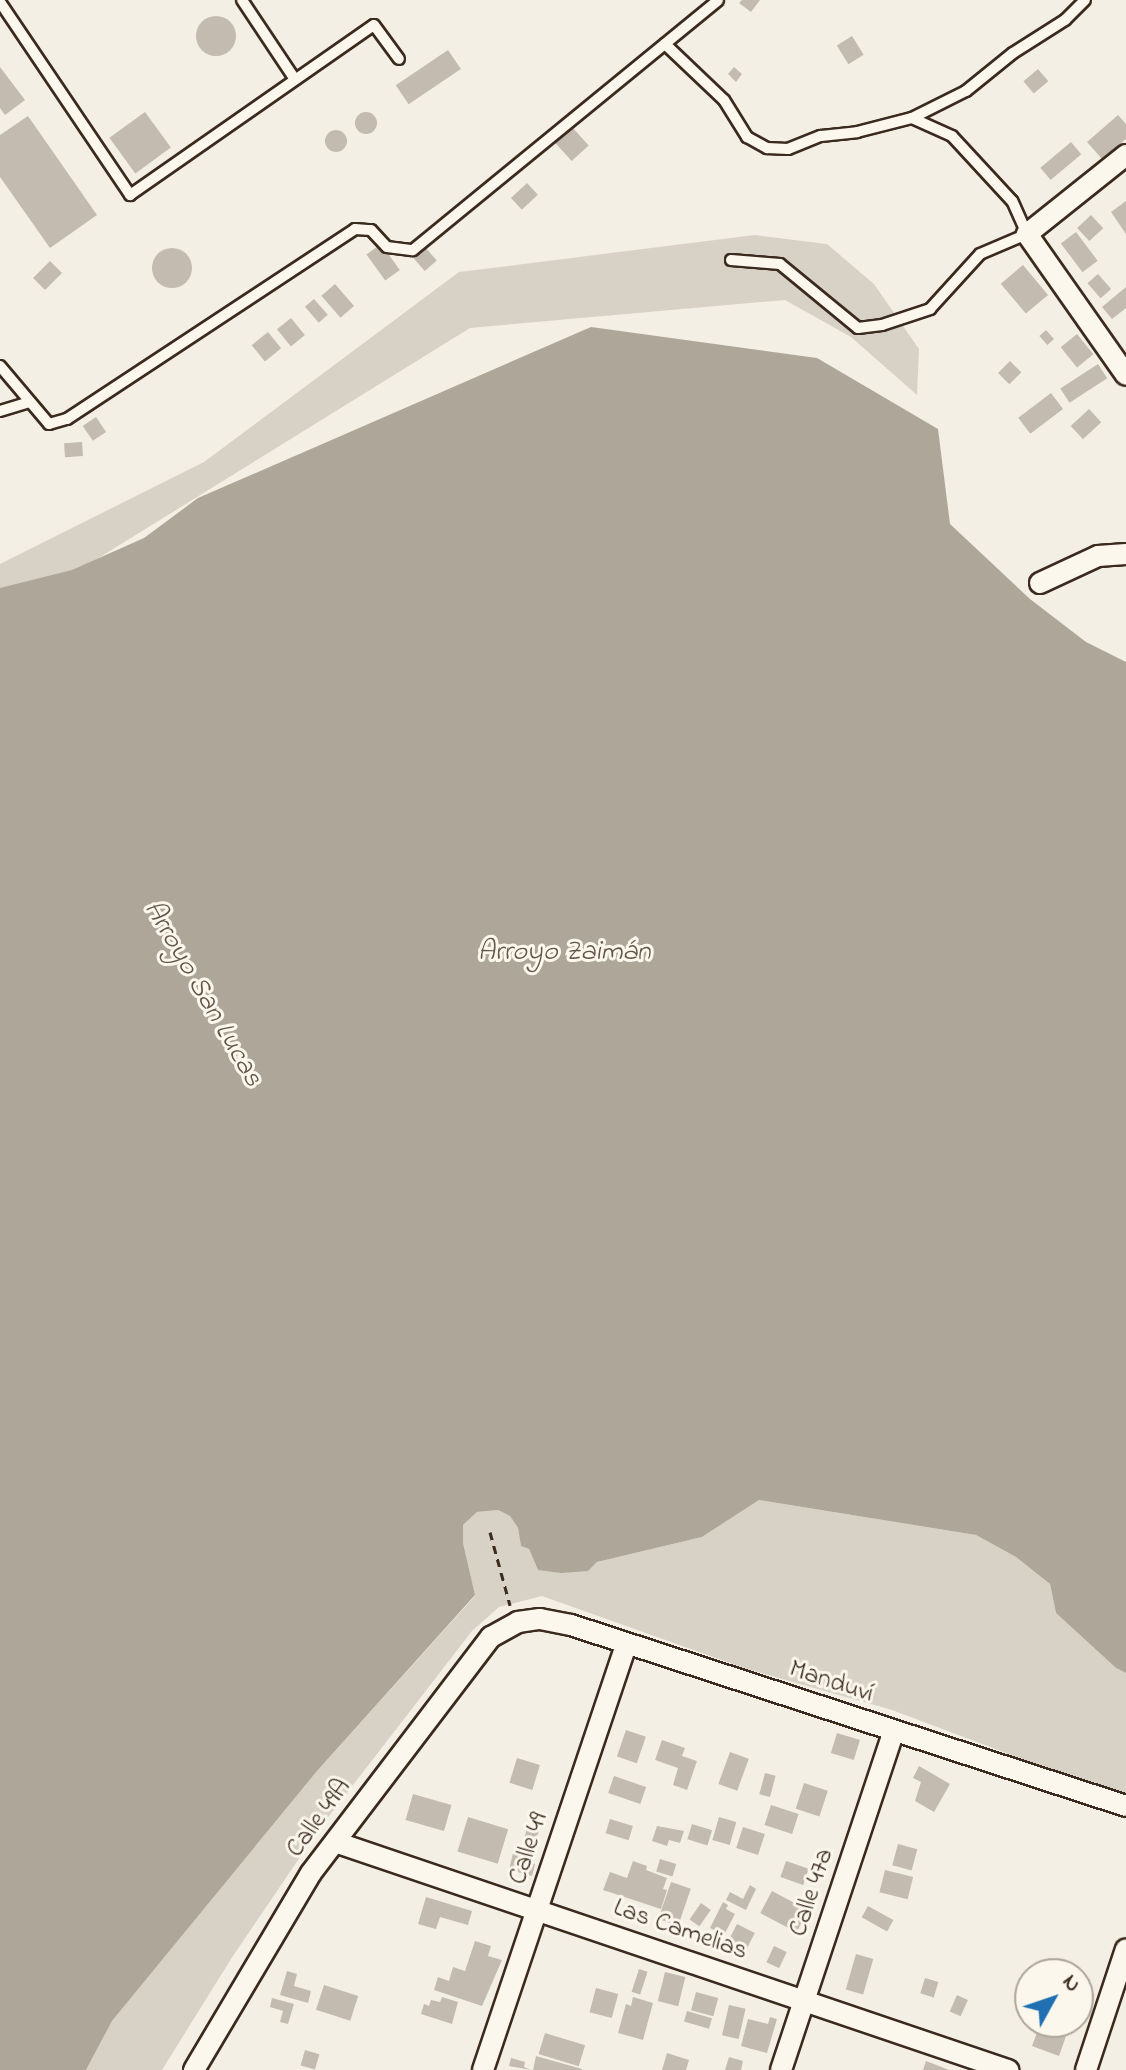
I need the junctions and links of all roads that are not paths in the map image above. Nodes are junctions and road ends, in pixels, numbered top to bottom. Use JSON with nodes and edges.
{"nodes":[{"id":1,"x":242,"y":0,"type":"edge"},
{"id":2,"x":718,"y":0,"type":"edge"},
{"id":3,"x":1085,"y":0,"type":"edge"},
{"id":4,"x":0,"y":2,"type":"edge"},
{"id":5,"x":665,"y":44,"type":"junction"},
{"id":6,"x":399,"y":59,"type":"dead end"},
{"id":7,"x":294,"y":78,"type":"junction"},
{"id":8,"x":912,"y":118,"type":"junction"},
{"id":9,"x":1124,"y":162,"type":"edge"},
{"id":10,"x":1027,"y":234,"type":"junction"},
{"id":11,"x":731,"y":260,"type":"dead end"},
{"id":12,"x":0,"y":366,"type":"edge"},
{"id":13,"x":1126,"y":375,"type":"edge"},
{"id":14,"x":30,"y":402,"type":"junction"},
{"id":15,"x":0,"y":411,"type":"edge"},
{"id":16,"x":1126,"y":554,"type":"edge"},
{"id":17,"x":1040,"y":583,"type":"dead end"},
{"id":18,"x":515,"y":1616,"type":"joint"},
{"id":19,"x":626,"y":1644,"type":"junction"},
{"id":20,"x":894,"y":1731,"type":"junction"},
{"id":21,"x":1126,"y":1806,"type":"edge"},
{"id":22,"x":335,"y":1842,"type":"junction"},
{"id":23,"x":537,"y":1910,"type":"junction"},
{"id":24,"x":1126,"y":1949,"type":"edge"},
{"id":25,"x":804,"y":2001,"type":"junction"},
{"id":26,"x":194,"y":2070,"type":"edge"},
{"id":27,"x":483,"y":2070,"type":"edge"},
{"id":28,"x":781,"y":2070,"type":"edge"},
{"id":29,"x":1008,"y":2070,"type":"edge"},
{"id":30,"x":1086,"y":2070,"type":"edge"}],
"edges":[{"from":1,"to":7,"type":"lane"},
{"from":2,"to":5,"type":"lane"},
{"from":3,"to":8,"type":"lane"},
{"from":4,"to":7,"type":"lane"},
{"from":5,"to":8,"type":"lane"},
{"from":5,"to":14,"type":"lane"},
{"from":6,"to":7,"type":"lane"},
{"from":8,"to":10,"type":"lane"},
{"from":9,"to":10,"type":"street"},
{"from":10,"to":11,"type":"lane"},
{"from":10,"to":13,"type":"street"},
{"from":12,"to":14,"type":"lane"},
{"from":14,"to":15,"type":"lane"},
{"from":16,"to":17,"type":"street"},
{"from":18,"to":19,"type":"street","name":"Manduví"},
{"from":18,"to":22,"type":"street","name":"Calle 49A"},
{"from":19,"to":20,"type":"street","name":"Manduví"},
{"from":19,"to":23,"type":"street","name":"Calle 49"},
{"from":20,"to":21,"type":"street","name":"Manduví"},
{"from":20,"to":25,"type":"street","name":"Calle 47a"},
{"from":22,"to":23,"type":"street","name":"Las Camelias"},
{"from":22,"to":26,"type":"street","name":"Calle 49A"},
{"from":23,"to":25,"type":"street","name":"Las Camelias"},
{"from":23,"to":27,"type":"street","name":"Calle 49"},
{"from":24,"to":30,"type":"street"},
{"from":25,"to":28,"type":"street","name":"Calle 47a"},
{"from":25,"to":29,"type":"street","name":"Las Camelias"}]}
